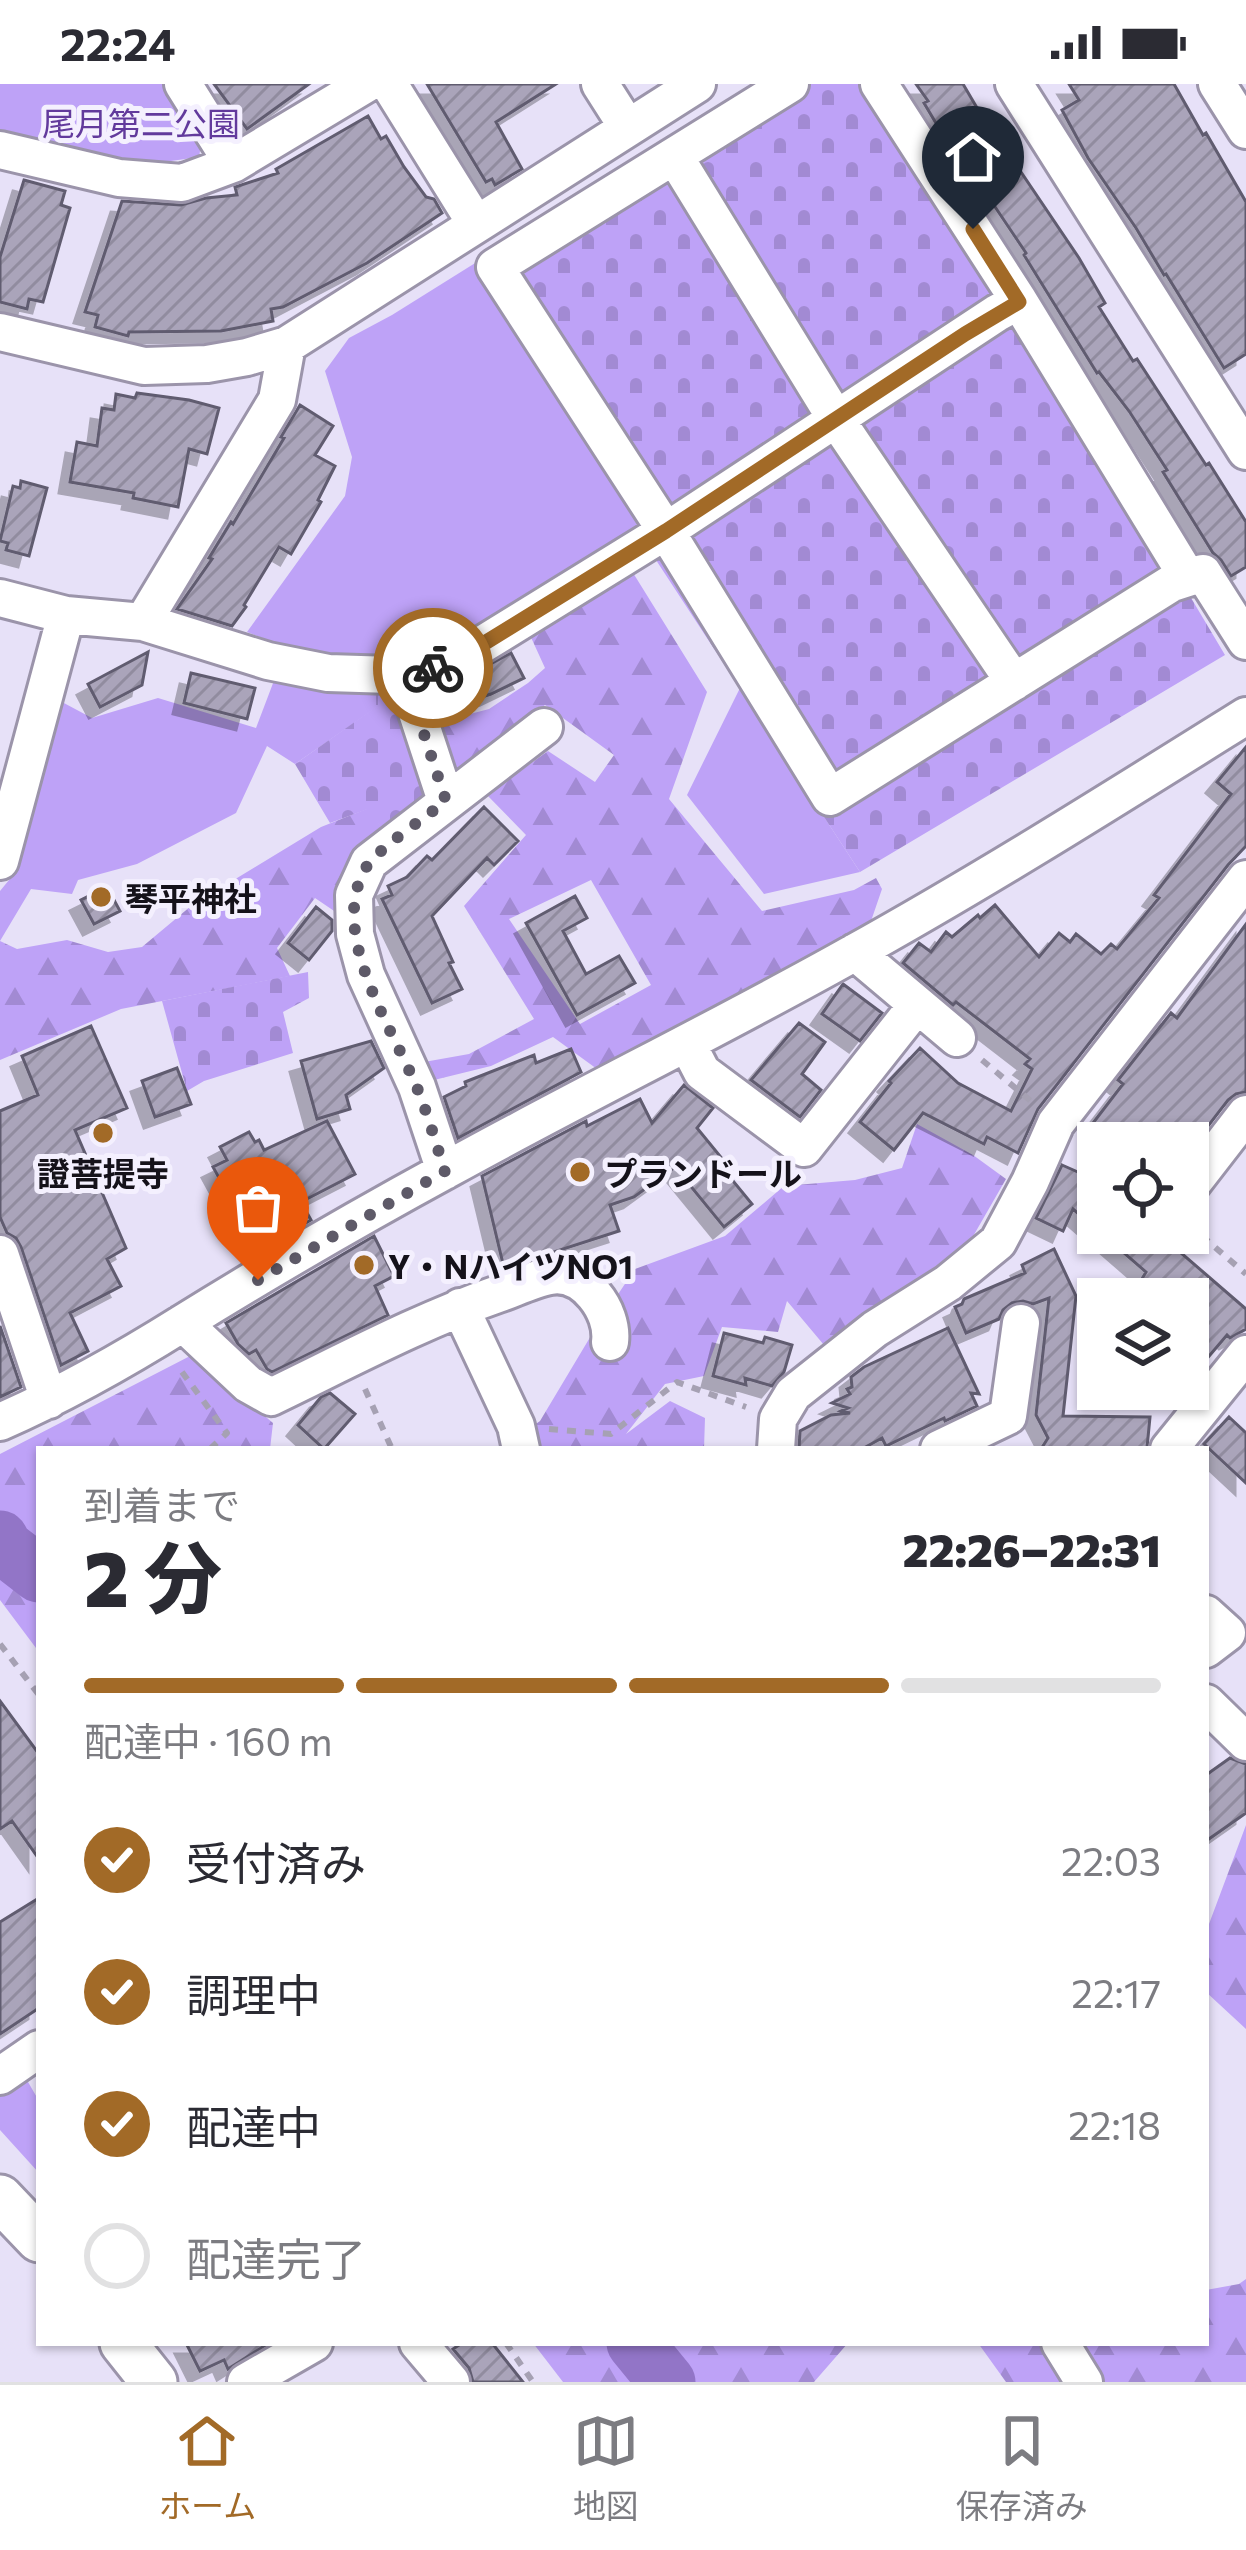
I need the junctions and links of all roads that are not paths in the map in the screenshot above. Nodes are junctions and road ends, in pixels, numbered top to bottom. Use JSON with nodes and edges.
{"nodes":[{"id":1,"x":183,"y":84,"type":"edge"},
{"id":2,"x":366,"y":84,"type":"edge"},
{"id":3,"x":389,"y":84,"type":"edge"},
{"id":4,"x":600,"y":84,"type":"edge"},
{"id":5,"x":698,"y":84,"type":"edge"},
{"id":6,"x":790,"y":84,"type":"edge"},
{"id":7,"x":879,"y":84,"type":"edge"},
{"id":8,"x":1013,"y":84,"type":"edge"},
{"id":9,"x":1217,"y":84,"type":"edge"},
{"id":10,"x":628,"y":128,"type":"junction"},
{"id":11,"x":1246,"y":130,"type":"edge"},
{"id":12,"x":0,"y":150,"type":"edge"},
{"id":13,"x":675,"y":157,"type":"junction"},
{"id":14,"x":233,"y":164,"type":"junction"},
{"id":15,"x":476,"y":224,"type":"junction"},
{"id":16,"x":1019,"y":302,"type":"junction"},
{"id":17,"x":0,"y":332,"type":"edge"},
{"id":18,"x":286,"y":345,"type":"junction"},
{"id":19,"x":836,"y":418,"type":"junction"},
{"id":20,"x":1246,"y":451,"type":"edge"},
{"id":21,"x":666,"y":531,"type":"junction"},
{"id":22,"x":1188,"y":578,"type":"junction"},
{"id":23,"x":0,"y":598,"type":"edge"},
{"id":24,"x":66,"y":615,"type":"junction"},
{"id":25,"x":143,"y":622,"type":"junction"},
{"id":26,"x":1246,"y":641,"type":"edge"},
{"id":27,"x":404,"y":673,"type":"junction"},
{"id":28,"x":1014,"y":682,"type":"junction"},
{"id":29,"x":1246,"y":716,"type":"edge"},
{"id":30,"x":544,"y":727,"type":"dead end"},
{"id":31,"x":446,"y":801,"type":"junction"},
{"id":32,"x":0,"y":861,"type":"edge"},
{"id":33,"x":1242,"y":891,"type":"edge"},
{"id":34,"x":855,"y":952,"type":"junction"},
{"id":35,"x":917,"y":1005,"type":"junction"},
{"id":36,"x":956,"y":1038,"type":"road end"},
{"id":37,"x":688,"y":1045,"type":"junction"},
{"id":38,"x":1246,"y":1114,"type":"edge"},
{"id":39,"x":1209,"y":1162,"type":"edge"},
{"id":40,"x":445,"y":1171,"type":"junction"},
{"id":41,"x":0,"y":1254,"type":"edge"},
{"id":42,"x":460,"y":1307,"type":"junction"},
{"id":43,"x":1021,"y":1323,"type":"dead end"},
{"id":44,"x":171,"y":1332,"type":"junction"},
{"id":45,"x":610,"y":1342,"type":"dead end"},
{"id":46,"x":1246,"y":1354,"type":"edge"},
{"id":47,"x":50,"y":1400,"type":"junction"},
{"id":48,"x":0,"y":1422,"type":"edge"},
{"id":49,"x":777,"y":1434,"type":"edge"},
{"id":50,"x":519,"y":1438,"type":"edge"},
{"id":51,"x":945,"y":1446,"type":"edge"},
{"id":52,"x":1171,"y":1446,"type":"edge"},
{"id":53,"x":1209,"y":1617,"type":"edge"},
{"id":54,"x":1209,"y":1647,"type":"edge"},
{"id":55,"x":1209,"y":1705,"type":"edge"},
{"id":56,"x":1246,"y":1742,"type":"edge"},
{"id":57,"x":36,"y":2051,"type":"edge"},
{"id":58,"x":0,"y":2076,"type":"edge"},
{"id":59,"x":0,"y":2198,"type":"edge"},
{"id":60,"x":36,"y":2237,"type":"edge"},
{"id":61,"x":125,"y":2346,"type":"edge"},
{"id":62,"x":309,"y":2346,"type":"edge"},
{"id":63,"x":421,"y":2346,"type":"edge"},
{"id":64,"x":1062,"y":2346,"type":"edge"},
{"id":65,"x":154,"y":2382,"type":"edge"},
{"id":66,"x":246,"y":2382,"type":"edge"},
{"id":67,"x":451,"y":2382,"type":"edge"},
{"id":68,"x":1084,"y":2382,"type":"edge"}],
"edges":[{"from":1,"to":14,"type":"street"},
{"from":2,"to":14,"type":"street"},
{"from":3,"to":15,"type":"street"},
{"from":4,"to":10,"type":"street"},
{"from":5,"to":10,"type":"street"},
{"from":6,"to":13,"type":"street"},
{"from":7,"to":16,"type":"street"},
{"from":8,"to":20,"type":"street"},
{"from":9,"to":11,"type":"street"},
{"from":10,"to":15,"type":"street"},
{"from":12,"to":14,"type":"street"},
{"from":13,"to":19,"type":"street"},
{"from":13,"to":21,"type":"street"},
{"from":15,"to":18,"type":"street"},
{"from":16,"to":19,"type":"street"},
{"from":16,"to":22,"type":"street"},
{"from":17,"to":18,"type":"street"},
{"from":18,"to":25,"type":"street"},
{"from":19,"to":21,"type":"street"},
{"from":19,"to":28,"type":"street"},
{"from":21,"to":27,"type":"street"},
{"from":21,"to":28,"type":"street"},
{"from":22,"to":26,"type":"street"},
{"from":22,"to":28,"type":"street"},
{"from":23,"to":24,"type":"street"},
{"from":24,"to":25,"type":"street"},
{"from":24,"to":32,"type":"street"},
{"from":25,"to":27,"type":"street"},
{"from":27,"to":31,"type":"street"},
{"from":29,"to":34,"type":"street"},
{"from":30,"to":31,"type":"street"},
{"from":31,"to":40,"type":"street"},
{"from":33,"to":49,"type":"street"},
{"from":34,"to":35,"type":"street"},
{"from":34,"to":37,"type":"street"},
{"from":35,"to":36,"type":"street"},
{"from":35,"to":37,"type":"street"},
{"from":37,"to":40,"type":"street"},
{"from":38,"to":39,"type":"street"},
{"from":40,"to":44,"type":"street"},
{"from":41,"to":47,"type":"street"},
{"from":42,"to":44,"type":"street"},
{"from":42,"to":45,"type":"street"},
{"from":42,"to":50,"type":"street"},
{"from":43,"to":51,"type":"street"},
{"from":44,"to":47,"type":"street"},
{"from":46,"to":52,"type":"street"},
{"from":47,"to":48,"type":"street"},
{"from":53,"to":54,"type":"street"},
{"from":55,"to":56,"type":"street"},
{"from":57,"to":58,"type":"street"},
{"from":59,"to":60,"type":"main road"},
{"from":61,"to":65,"type":"main road"},
{"from":62,"to":66,"type":"street"},
{"from":63,"to":67,"type":"street"},
{"from":64,"to":68,"type":"street"}]}
